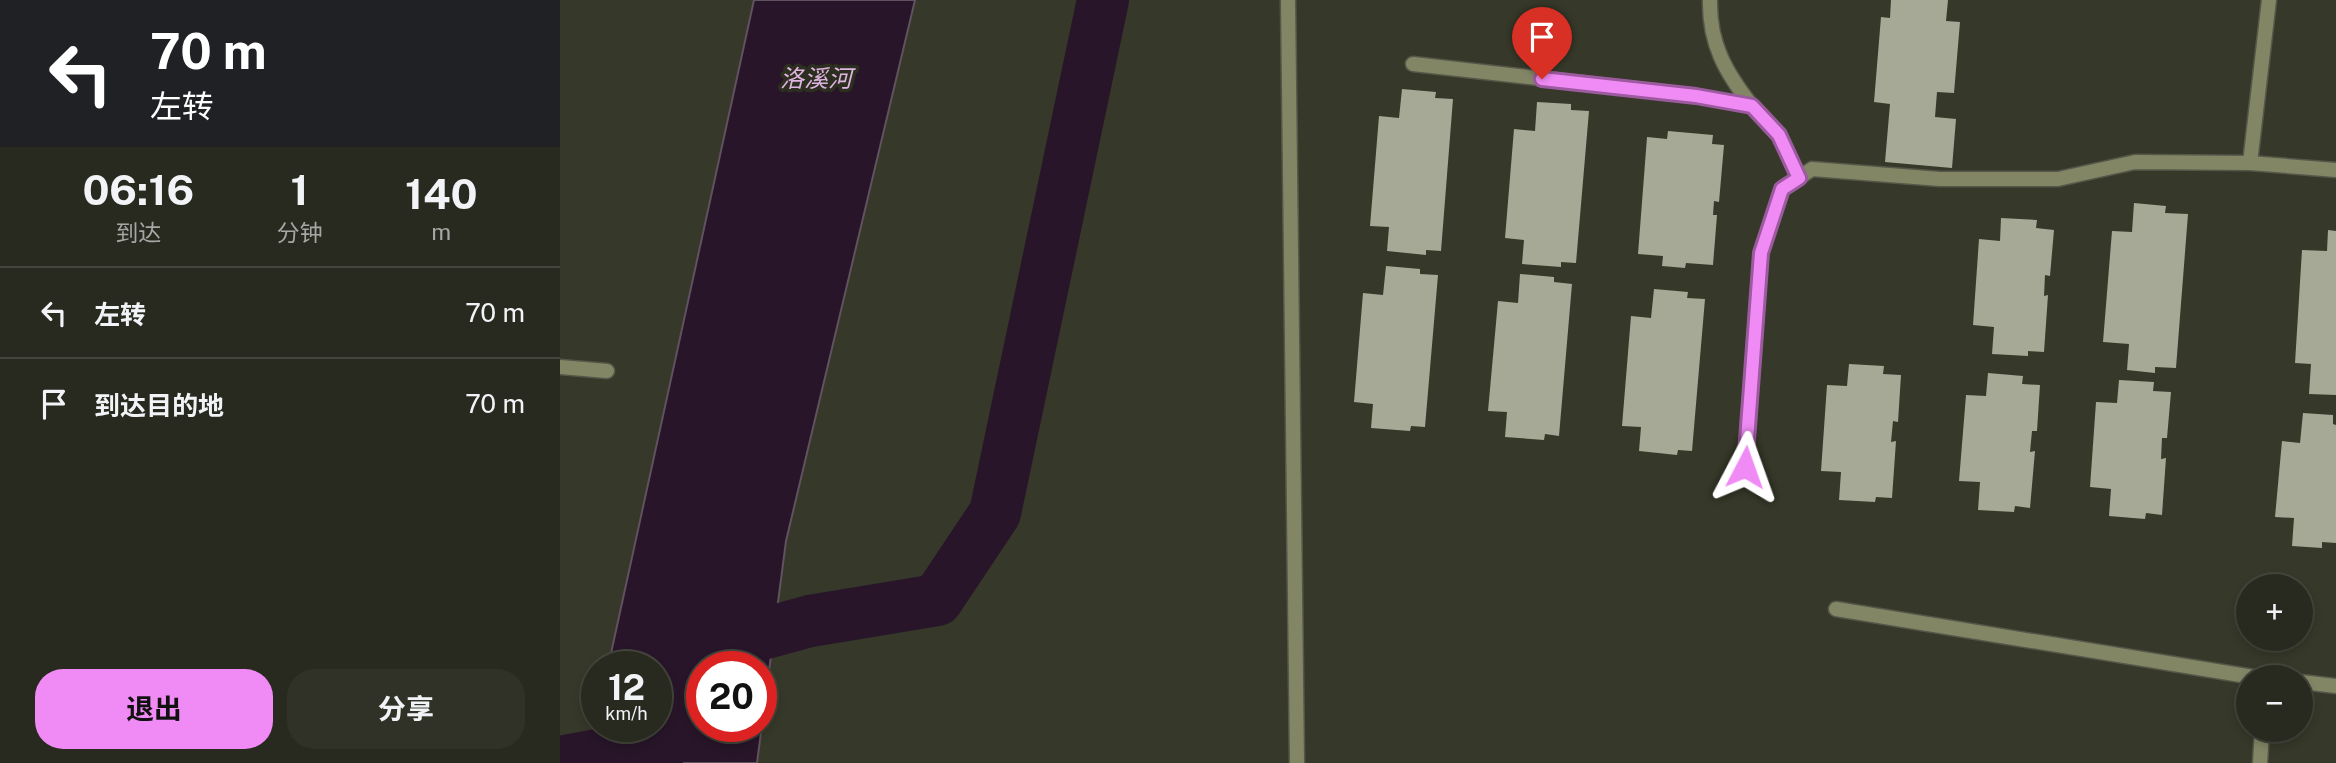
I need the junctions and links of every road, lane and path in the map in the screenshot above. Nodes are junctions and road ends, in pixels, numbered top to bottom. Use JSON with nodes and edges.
{"nodes":[{"id":1,"x":1288,"y":0,"type":"edge"},
{"id":2,"x":1710,"y":0,"type":"edge"},
{"id":3,"x":2269,"y":0,"type":"edge"},
{"id":4,"x":1413,"y":64,"type":"dead end"},
{"id":5,"x":1752,"y":106,"type":"junction"},
{"id":6,"x":2250,"y":163,"type":"junction"},
{"id":7,"x":2336,"y":170,"type":"edge"},
{"id":8,"x":1799,"y":178,"type":"junction"},
{"id":9,"x":560,"y":367,"type":"edge"},
{"id":10,"x":607,"y":371,"type":"dead end"},
{"id":11,"x":1745,"y":467,"type":"dead end"},
{"id":12,"x":1836,"y":609,"type":"dead end"},
{"id":13,"x":2236,"y":674,"type":"edge"},
{"id":14,"x":2313,"y":683,"type":"edge"},
{"id":15,"x":2336,"y":686,"type":"edge"},
{"id":16,"x":2261,"y":742,"type":"edge"},
{"id":17,"x":1297,"y":763,"type":"edge"},
{"id":18,"x":2260,"y":763,"type":"edge"}],
"edges":[{"from":1,"to":17,"type":"street"},
{"from":2,"to":5,"type":"street"},
{"from":3,"to":6,"type":"street"},
{"from":4,"to":5,"type":"street"},
{"from":5,"to":8,"type":"street"},
{"from":6,"to":7,"type":"street"},
{"from":6,"to":8,"type":"street"},
{"from":8,"to":11,"type":"street"},
{"from":9,"to":10,"type":"street"},
{"from":12,"to":13,"type":"street"},
{"from":14,"to":15,"type":"street"},
{"from":16,"to":18,"type":"street"}]}
